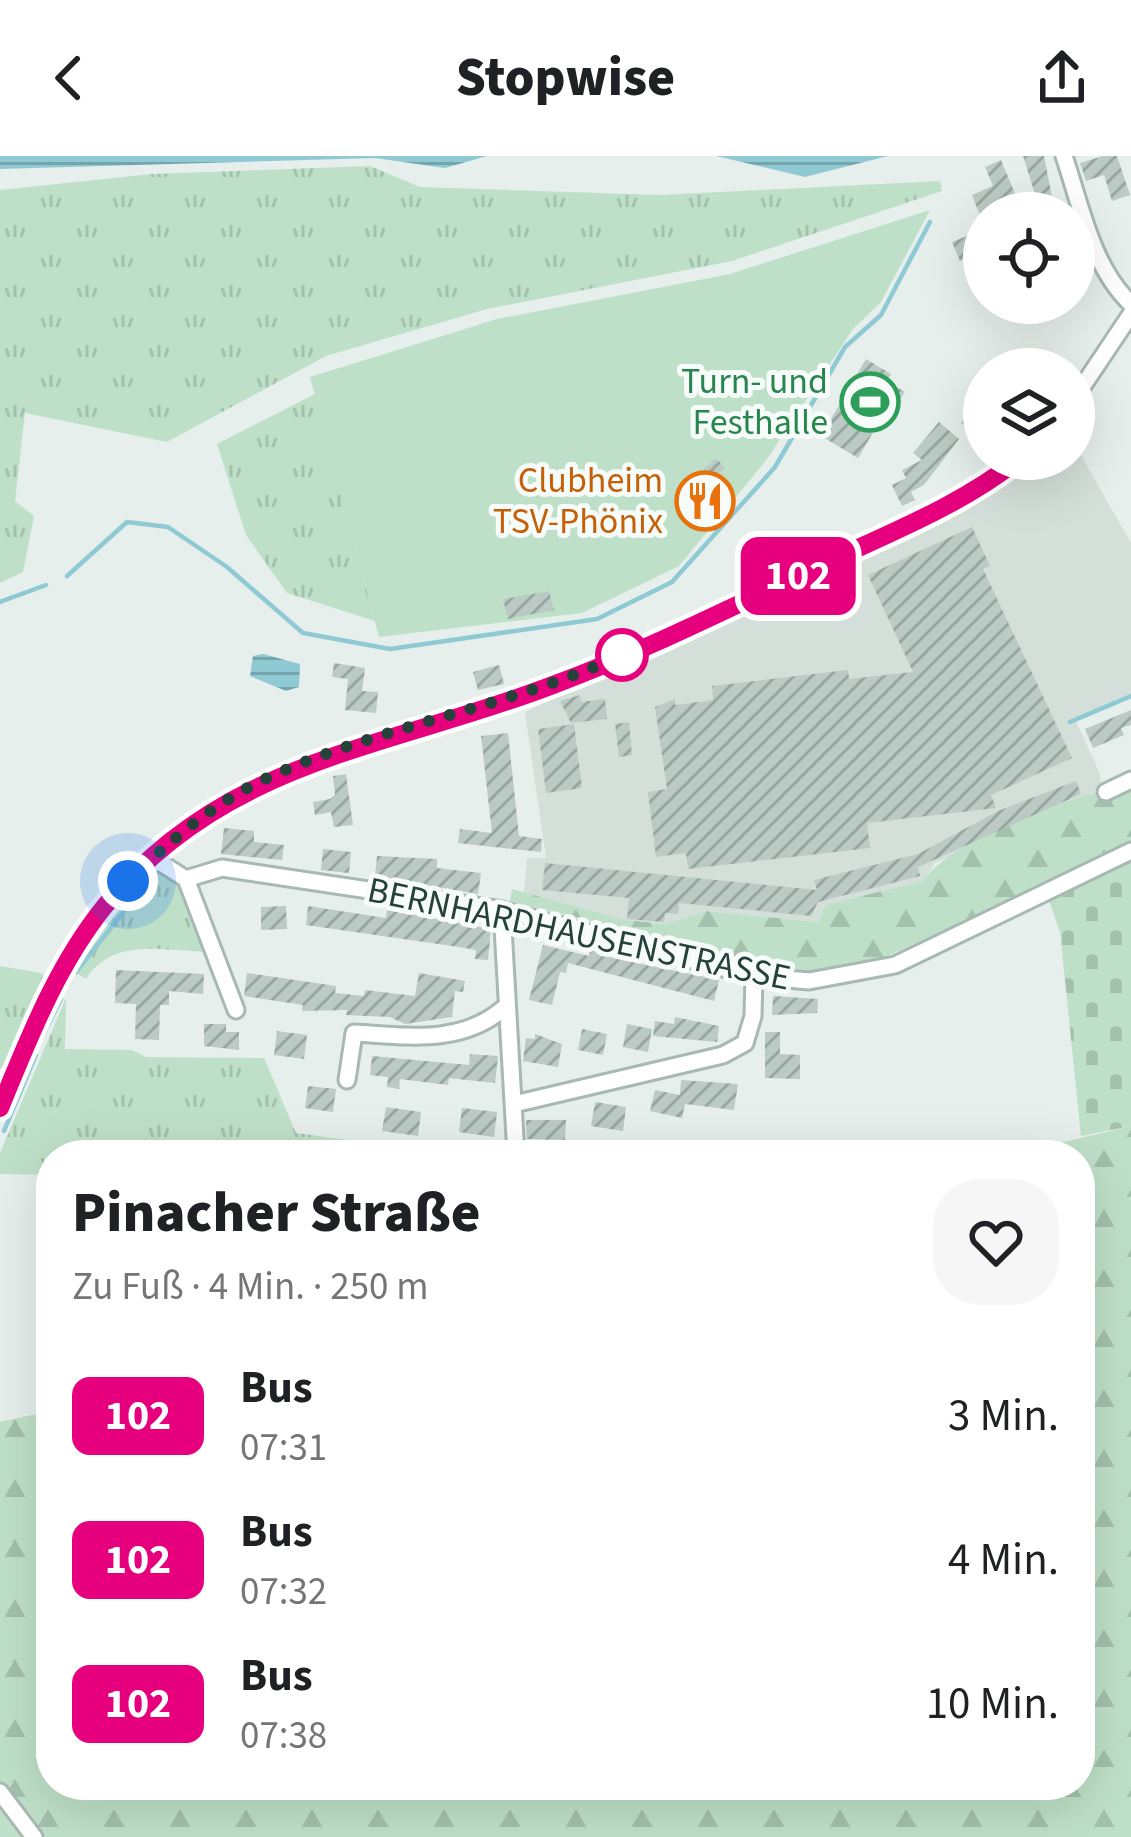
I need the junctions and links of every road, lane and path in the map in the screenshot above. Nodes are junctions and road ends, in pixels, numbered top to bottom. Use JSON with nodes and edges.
{"nodes":[{"id":1,"x":1064,"y":156,"type":"edge"},
{"id":2,"x":1131,"y":304,"type":"edge"},
{"id":3,"x":1131,"y":314,"type":"edge"},
{"id":4,"x":1095,"y":368,"type":"edge"},
{"id":5,"x":987,"y":480,"type":"edge"},
{"id":6,"x":1131,"y":780,"type":"edge"},
{"id":7,"x":1106,"y":792,"type":"dead end"},
{"id":8,"x":1131,"y":850,"type":"edge"},
{"id":9,"x":152,"y":858,"type":"junction"},
{"id":10,"x":186,"y":879,"type":"junction"},
{"id":11,"x":502,"y":910,"type":"junction"},
{"id":12,"x":754,"y":976,"type":"junction"},
{"id":13,"x":505,"y":1008,"type":"junction"},
{"id":14,"x":236,"y":1010,"type":"dead end"},
{"id":15,"x":347,"y":1080,"type":"dead end"},
{"id":16,"x":514,"y":1104,"type":"junction"},
{"id":17,"x":0,"y":1108,"type":"edge"},
{"id":18,"x":515,"y":1140,"type":"edge"},
{"id":19,"x":0,"y":1792,"type":"edge"},
{"id":20,"x":34,"y":1837,"type":"edge"}],
"edges":[{"from":1,"to":2,"type":"street"},
{"from":3,"to":4,"type":"street"},
{"from":5,"to":9,"type":"street"},
{"from":6,"to":7,"type":"street"},
{"from":8,"to":12,"type":"street","name":"BERNHARDHAUSENSTRASSE"},
{"from":9,"to":10,"type":"street"},
{"from":9,"to":17,"type":"street"},
{"from":10,"to":11,"type":"street","name":"BERNHARDHAUSENSTRASSE"},
{"from":10,"to":14,"type":"street"},
{"from":11,"to":12,"type":"street","name":"BERNHARDHAUSENSTRASSE"},
{"from":11,"to":13,"type":"street"},
{"from":12,"to":16,"type":"street"},
{"from":13,"to":15,"type":"street"},
{"from":13,"to":16,"type":"street"},
{"from":16,"to":18,"type":"street"},
{"from":19,"to":20,"type":"street"}]}
